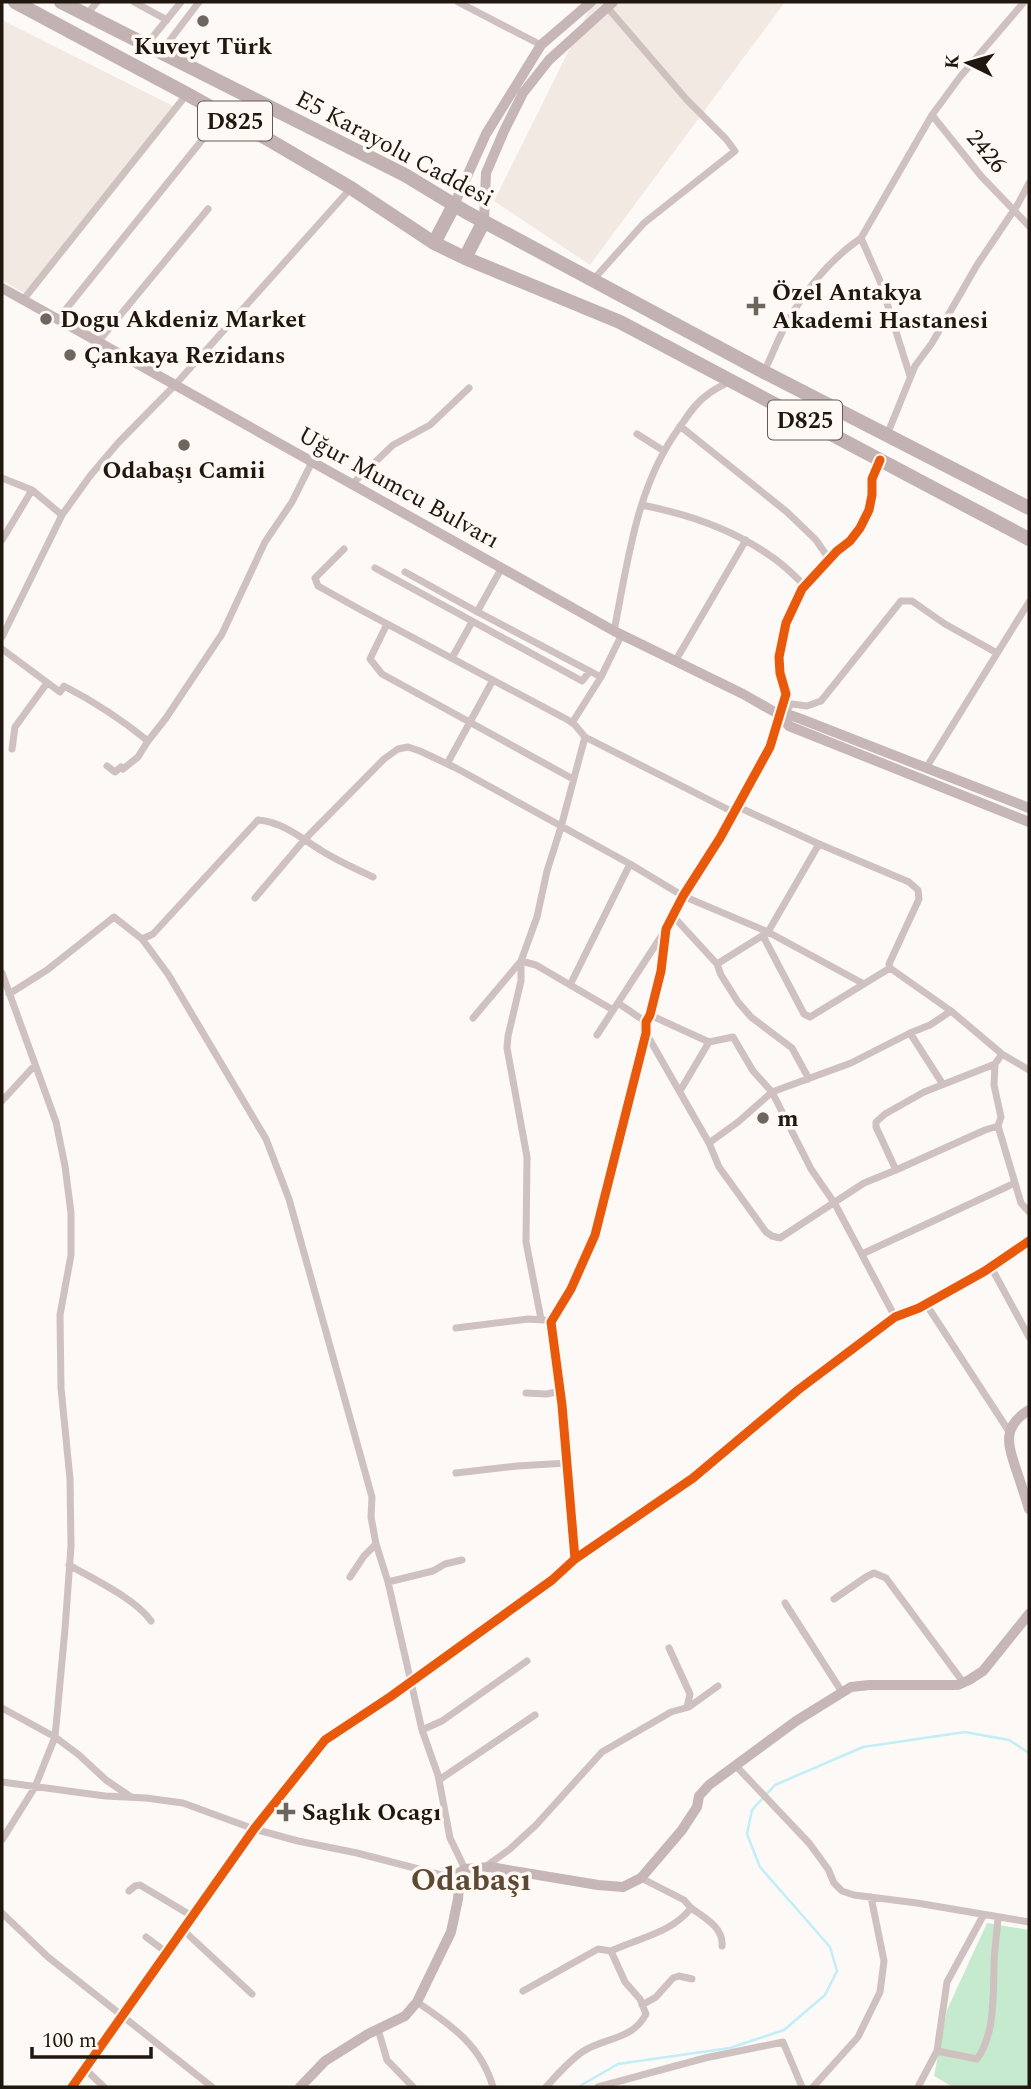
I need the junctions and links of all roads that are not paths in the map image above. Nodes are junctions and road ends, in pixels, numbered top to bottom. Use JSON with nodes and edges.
{"nodes":[{"id":1,"x":15,"y":2,"type":"edge"},
{"id":2,"x":61,"y":2,"type":"edge"},
{"id":3,"x":97,"y":2,"type":"edge"},
{"id":4,"x":134,"y":2,"type":"edge"},
{"id":5,"x":181,"y":2,"type":"edge"},
{"id":6,"x":199,"y":2,"type":"edge"},
{"id":7,"x":459,"y":2,"type":"edge"},
{"id":8,"x":591,"y":2,"type":"edge"},
{"id":9,"x":1024,"y":2,"type":"edge"},
{"id":10,"x":610,"y":4,"type":"edge"},
{"id":11,"x":87,"y":14,"type":"junction"},
{"id":12,"x":167,"y":20,"type":"junction"},
{"id":13,"x":146,"y":45,"type":"junction"},
{"id":14,"x":541,"y":46,"type":"junction"},
{"id":15,"x":162,"y":52,"type":"junction"},
{"id":16,"x":187,"y":94,"type":"junction"},
{"id":17,"x":223,"y":114,"type":"junction"},
{"id":18,"x":932,"y":115,"type":"junction"},
{"id":19,"x":1029,"y":183,"type":"edge"},
{"id":20,"x":351,"y":188,"type":"junction"},
{"id":21,"x":454,"y":205,"type":"junction"},
{"id":22,"x":208,"y":209,"type":"dead end"},
{"id":23,"x":1013,"y":211,"type":"junction"},
{"id":24,"x":484,"y":221,"type":"junction"},
{"id":25,"x":1029,"y":226,"type":"edge"},
{"id":26,"x":861,"y":238,"type":"junction"},
{"id":27,"x":434,"y":243,"type":"junction"},
{"id":28,"x":466,"y":258,"type":"junction"},
{"id":29,"x":593,"y":281,"type":"junction"},
{"id":30,"x":2,"y":288,"type":"edge"},
{"id":31,"x":23,"y":300,"type":"junction"},
{"id":32,"x":58,"y":319,"type":"junction"},
{"id":33,"x":98,"y":342,"type":"junction"},
{"id":34,"x":764,"y":372,"type":"junction"},
{"id":35,"x":911,"y":377,"type":"junction"},
{"id":36,"x":730,"y":381,"type":"junction"},
{"id":37,"x":175,"y":385,"type":"junction"},
{"id":38,"x":469,"y":388,"type":"dead end"},
{"id":39,"x":680,"y":426,"type":"junction"},
{"id":40,"x":637,"y":434,"type":"dead end"},
{"id":41,"x":887,"y":435,"type":"junction"},
{"id":42,"x":664,"y":451,"type":"junction"},
{"id":43,"x":880,"y":460,"type":"junction"},
{"id":44,"x":312,"y":462,"type":"junction"},
{"id":45,"x":2,"y":478,"type":"edge"},
{"id":46,"x":351,"y":485,"type":"junction"},
{"id":47,"x":32,"y":491,"type":"junction"},
{"id":48,"x":642,"y":505,"type":"junction"},
{"id":49,"x":1029,"y":508,"type":"edge"},
{"id":50,"x":62,"y":515,"type":"junction"},
{"id":51,"x":1029,"y":539,"type":"edge"},
{"id":52,"x":2,"y":540,"type":"edge"},
{"id":53,"x":746,"y":540,"type":"junction"},
{"id":54,"x":344,"y":550,"type":"dead end"},
{"id":55,"x":829,"y":559,"type":"junction"},
{"id":56,"x":375,"y":568,"type":"dead end"},
{"id":57,"x":501,"y":569,"type":"junction"},
{"id":58,"x":405,"y":572,"type":"dead end"},
{"id":59,"x":805,"y":586,"type":"junction"},
{"id":60,"x":1029,"y":602,"type":"edge"},
{"id":61,"x":477,"y":612,"type":"junction"},
{"id":62,"x":472,"y":621,"type":"junction"},
{"id":63,"x":387,"y":624,"type":"junction"},
{"id":64,"x":618,"y":633,"type":"junction"},
{"id":65,"x":2,"y":637,"type":"edge"},
{"id":66,"x":2,"y":649,"type":"edge"},
{"id":67,"x":997,"y":653,"type":"junction"},
{"id":68,"x":452,"y":658,"type":"junction"},
{"id":69,"x":676,"y":660,"type":"junction"},
{"id":70,"x":590,"y":671,"type":"junction"},
{"id":71,"x":601,"y":677,"type":"junction"},
{"id":72,"x":493,"y":680,"type":"junction"},
{"id":73,"x":47,"y":683,"type":"junction"},
{"id":74,"x":780,"y":715,"type":"junction"},
{"id":75,"x":471,"y":721,"type":"junction"},
{"id":76,"x":572,"y":723,"type":"junction"},
{"id":77,"x":584,"y":737,"type":"junction"},
{"id":78,"x":148,"y":741,"type":"junction"},
{"id":79,"x":12,"y":749,"type":"dead end"},
{"id":80,"x":447,"y":764,"type":"junction"},
{"id":81,"x":107,"y":766,"type":"dead end"},
{"id":82,"x":926,"y":768,"type":"junction"},
{"id":83,"x":573,"y":779,"type":"junction"},
{"id":84,"x":1029,"y":808,"type":"edge"},
{"id":85,"x":735,"y":809,"type":"junction"},
{"id":86,"x":1029,"y":822,"type":"edge"},
{"id":87,"x":561,"y":827,"type":"junction"},
{"id":88,"x":305,"y":839,"type":"junction"},
{"id":89,"x":819,"y":844,"type":"junction"},
{"id":90,"x":630,"y":864,"type":"junction"},
{"id":91,"x":373,"y":877,"type":"dead end"},
{"id":92,"x":683,"y":896,"type":"junction"},
{"id":93,"x":255,"y":898,"type":"dead end"},
{"id":94,"x":673,"y":916,"type":"junction"},
{"id":95,"x":666,"y":929,"type":"junction"},
{"id":96,"x":765,"y":934,"type":"junction"},
{"id":97,"x":142,"y":939,"type":"junction"},
{"id":98,"x":521,"y":961,"type":"junction"},
{"id":99,"x":717,"y":964,"type":"junction"},
{"id":100,"x":890,"y":968,"type":"junction"},
{"id":101,"x":2,"y":974,"type":"edge"},
{"id":102,"x":864,"y":984,"type":"junction"},
{"id":103,"x":570,"y":985,"type":"junction"},
{"id":104,"x":9,"y":994,"type":"junction"},
{"id":105,"x":615,"y":1007,"type":"junction"},
{"id":106,"x":951,"y":1011,"type":"junction"},
{"id":107,"x":473,"y":1018,"type":"dead end"},
{"id":108,"x":648,"y":1018,"type":"junction"},
{"id":109,"x":646,"y":1032,"type":"junction"},
{"id":110,"x":910,"y":1033,"type":"junction"},
{"id":111,"x":597,"y":1035,"type":"dead end"},
{"id":112,"x":709,"y":1042,"type":"junction"},
{"id":113,"x":1002,"y":1054,"type":"junction"},
{"id":114,"x":995,"y":1064,"type":"junction"},
{"id":115,"x":35,"y":1065,"type":"junction"},
{"id":116,"x":1029,"y":1070,"type":"edge"},
{"id":117,"x":809,"y":1079,"type":"junction"},
{"id":118,"x":942,"y":1083,"type":"junction"},
{"id":119,"x":680,"y":1091,"type":"junction"},
{"id":120,"x":772,"y":1092,"type":"junction"},
{"id":121,"x":2,"y":1101,"type":"edge"},
{"id":122,"x":998,"y":1126,"type":"junction"},
{"id":123,"x":709,"y":1143,"type":"junction"},
{"id":124,"x":896,"y":1170,"type":"junction"},
{"id":125,"x":1015,"y":1183,"type":"junction"},
{"id":126,"x":835,"y":1203,"type":"junction"},
{"id":127,"x":1029,"y":1212,"type":"edge"},
{"id":128,"x":1029,"y":1241,"type":"edge"},
{"id":129,"x":862,"y":1254,"type":"junction"},
{"id":130,"x":991,"y":1267,"type":"junction"},
{"id":131,"x":926,"y":1304,"type":"junction"},
{"id":132,"x":895,"y":1317,"type":"junction"},
{"id":133,"x":541,"y":1319,"type":"junction"},
{"id":134,"x":551,"y":1322,"type":"junction"},
{"id":135,"x":456,"y":1328,"type":"dead end"},
{"id":136,"x":1029,"y":1337,"type":"edge"},
{"id":137,"x":560,"y":1391,"type":"junction"},
{"id":138,"x":526,"y":1393,"type":"dead end"},
{"id":139,"x":1029,"y":1410,"type":"edge"},
{"id":140,"x":1010,"y":1433,"type":"junction"},
{"id":141,"x":567,"y":1464,"type":"junction"},
{"id":142,"x":456,"y":1473,"type":"dead end"},
{"id":143,"x":1029,"y":1509,"type":"edge"},
{"id":144,"x":376,"y":1544,"type":"junction"},
{"id":145,"x":575,"y":1559,"type":"junction"},
{"id":146,"x":462,"y":1560,"type":"dead end"},
{"id":147,"x":69,"y":1565,"type":"junction"},
{"id":148,"x":350,"y":1577,"type":"dead end"},
{"id":149,"x":388,"y":1582,"type":"junction"},
{"id":150,"x":834,"y":1599,"type":"dead end"},
{"id":151,"x":785,"y":1603,"type":"dead end"},
{"id":152,"x":1029,"y":1614,"type":"edge"},
{"id":153,"x":151,"y":1621,"type":"dead end"},
{"id":154,"x":669,"y":1648,"type":"dead end"},
{"id":155,"x":527,"y":1661,"type":"dead end"},
{"id":156,"x":412,"y":1680,"type":"junction"},
{"id":157,"x":963,"y":1682,"type":"junction"},
{"id":158,"x":718,"y":1686,"type":"dead end"},
{"id":159,"x":842,"y":1692,"type":"junction"},
{"id":160,"x":687,"y":1707,"type":"junction"},
{"id":161,"x":2,"y":1709,"type":"edge"},
{"id":162,"x":535,"y":1715,"type":"dead end"},
{"id":163,"x":422,"y":1730,"type":"junction"},
{"id":164,"x":55,"y":1737,"type":"junction"},
{"id":165,"x":736,"y":1766,"type":"junction"},
{"id":166,"x":439,"y":1780,"type":"junction"},
{"id":167,"x":2,"y":1782,"type":"edge"},
{"id":168,"x":35,"y":1787,"type":"junction"},
{"id":169,"x":132,"y":1797,"type":"junction"},
{"id":170,"x":254,"y":1829,"type":"junction"},
{"id":171,"x":2,"y":1840,"type":"edge"},
{"id":172,"x":484,"y":1867,"type":"junction"},
{"id":173,"x":465,"y":1869,"type":"junction"},
{"id":174,"x":641,"y":1878,"type":"junction"},
{"id":175,"x":457,"y":1879,"type":"junction"},
{"id":176,"x":129,"y":1891,"type":"dead end"},
{"id":177,"x":871,"y":1897,"type":"junction"},
{"id":178,"x":691,"y":1908,"type":"junction"},
{"id":179,"x":2,"y":1913,"type":"edge"},
{"id":180,"x":192,"y":1916,"type":"junction"},
{"id":181,"x":983,"y":1916,"type":"junction"},
{"id":182,"x":998,"y":1918,"type":"junction"},
{"id":183,"x":1029,"y":1923,"type":"edge"},
{"id":184,"x":182,"y":1929,"type":"junction"},
{"id":185,"x":146,"y":1937,"type":"dead end"},
{"id":186,"x":722,"y":1946,"type":"dead end"},
{"id":187,"x":611,"y":1951,"type":"junction"},
{"id":188,"x":166,"y":1952,"type":"junction"},
{"id":189,"x":692,"y":1979,"type":"dead end"},
{"id":190,"x":523,"y":1991,"type":"dead end"},
{"id":191,"x":252,"y":1994,"type":"dead end"},
{"id":192,"x":417,"y":2002,"type":"junction"},
{"id":193,"x":642,"y":2005,"type":"junction"},
{"id":194,"x":122,"y":2014,"type":"junction"},
{"id":195,"x":379,"y":2029,"type":"junction"},
{"id":196,"x":937,"y":2051,"type":"junction"},
{"id":197,"x":85,"y":2068,"type":"junction"},
{"id":198,"x":921,"y":2086,"type":"edge"},
{"id":199,"x":72,"y":2087,"type":"edge"},
{"id":200,"x":104,"y":2087,"type":"edge"},
{"id":201,"x":212,"y":2087,"type":"edge"},
{"id":202,"x":300,"y":2087,"type":"edge"},
{"id":203,"x":413,"y":2087,"type":"edge"},
{"id":204,"x":492,"y":2087,"type":"edge"},
{"id":205,"x":546,"y":2087,"type":"edge"},
{"id":206,"x":598,"y":2087,"type":"edge"},
{"id":207,"x":802,"y":2087,"type":"edge"},
{"id":208,"x":813,"y":2087,"type":"edge"}],
"edges":[{"from":1,"to":16,"type":"highway","number":"D825"},
{"from":2,"to":11,"type":"highway","name":"E5 Karayolu Caddesi","number":"D825"},
{"from":3,"to":11,"type":"street"},
{"from":4,"to":12,"type":"street"},
{"from":5,"to":12,"type":"street"},
{"from":6,"to":15,"type":"street"},
{"from":7,"to":14,"type":"street"},
{"from":8,"to":14,"type":"street"},
{"from":9,"to":18,"type":"street"},
{"from":10,"to":24,"type":"street"},
{"from":10,"to":29,"type":"street"},
{"from":11,"to":13,"type":"highway","name":"E5 Karayolu Caddesi","number":"D825"},
{"from":12,"to":13,"type":"street"},
{"from":13,"to":15,"type":"highway","name":"E5 Karayolu Caddesi","number":"D825"},
{"from":14,"to":21,"type":"street"},
{"from":15,"to":21,"type":"highway","name":"E5 Karayolu Caddesi","number":"D825"},
{"from":16,"to":17,"type":"highway","number":"D825"},
{"from":16,"to":31,"type":"street"},
{"from":17,"to":20,"type":"highway","number":"D825"},
{"from":17,"to":32,"type":"street"},
{"from":18,"to":23,"type":"street","name":"2426"},
{"from":18,"to":26,"type":"street"},
{"from":19,"to":23,"type":"street"},
{"from":20,"to":27,"type":"highway","number":"D825"},
{"from":20,"to":37,"type":"street"},
{"from":21,"to":24,"type":"highway","name":"E5 Karayolu Caddesi","number":"D825"},
{"from":21,"to":27,"type":"highway"},
{"from":22,"to":33,"type":"street"},
{"from":23,"to":25,"type":"street","name":"2426"},
{"from":23,"to":35,"type":"street"},
{"from":24,"to":28,"type":"highway"},
{"from":24,"to":29,"type":"highway","name":"E5 Karayolu Caddesi","number":"D825"},
{"from":26,"to":34,"type":"street"},
{"from":26,"to":35,"type":"street"},
{"from":27,"to":28,"type":"highway","number":"D825"},
{"from":28,"to":36,"type":"highway","number":"D825"},
{"from":29,"to":34,"type":"highway","number":"D825"},
{"from":30,"to":31,"type":"street","name":"Uğur Mumcu Bulvarı"},
{"from":31,"to":32,"type":"street","name":"Uğur Mumcu Bulvarı"},
{"from":32,"to":33,"type":"street","name":"Uğur Mumcu Bulvarı"},
{"from":33,"to":37,"type":"street","name":"Uğur Mumcu Bulvarı"},
{"from":34,"to":41,"type":"highway","number":"D825"},
{"from":35,"to":41,"type":"street"},
{"from":36,"to":39,"type":"street"},
{"from":36,"to":43,"type":"highway","number":"D825"},
{"from":37,"to":44,"type":"street","name":"Uğur Mumcu Bulvarı"},
{"from":37,"to":50,"type":"street"},
{"from":38,"to":46,"type":"street"},
{"from":39,"to":42,"type":"street"},
{"from":39,"to":55,"type":"street"},
{"from":40,"to":42,"type":"street"},
{"from":41,"to":49,"type":"highway","number":"D825"},
{"from":42,"to":48,"type":"street"},
{"from":43,"to":51,"type":"highway","number":"D825"},
{"from":43,"to":55,"type":"street"},
{"from":44,"to":46,"type":"street","name":"Uğur Mumcu Bulvarı"},
{"from":44,"to":78,"type":"street"},
{"from":45,"to":47,"type":"street"},
{"from":46,"to":57,"type":"street","name":"Uğur Mumcu Bulvarı"},
{"from":47,"to":50,"type":"street"},
{"from":47,"to":52,"type":"street"},
{"from":48,"to":53,"type":"street"},
{"from":48,"to":64,"type":"street"},
{"from":50,"to":65,"type":"street"},
{"from":53,"to":59,"type":"street"},
{"from":53,"to":69,"type":"street"},
{"from":54,"to":63,"type":"street"},
{"from":55,"to":59,"type":"street"},
{"from":56,"to":62,"type":"street"},
{"from":57,"to":61,"type":"street"},
{"from":57,"to":64,"type":"street","name":"Uğur Mumcu Bulvarı"},
{"from":58,"to":61,"type":"street"},
{"from":59,"to":74,"type":"street"},
{"from":60,"to":67,"type":"street"},
{"from":61,"to":62,"type":"street"},
{"from":61,"to":62,"type":"street"},
{"from":61,"to":70,"type":"street"},
{"from":62,"to":68,"type":"street"},
{"from":62,"to":70,"type":"street"},
{"from":63,"to":68,"type":"street"},
{"from":63,"to":75,"type":"street"},
{"from":64,"to":69,"type":"street","name":"Uğur Mumcu Bulvarı"},
{"from":64,"to":71,"type":"street"},
{"from":66,"to":73,"type":"street"},
{"from":67,"to":74,"type":"street"},
{"from":67,"to":82,"type":"street"},
{"from":68,"to":72,"type":"street"},
{"from":69,"to":74,"type":"street","name":"Uğur Mumcu Bulvarı"},
{"from":70,"to":71,"type":"street"},
{"from":71,"to":76,"type":"street"},
{"from":72,"to":75,"type":"street"},
{"from":72,"to":76,"type":"street"},
{"from":73,"to":78,"type":"street"},
{"from":73,"to":79,"type":"street"},
{"from":74,"to":82,"type":"street","name":"Uğur Mumcu Bulvarı"},
{"from":74,"to":85,"type":"street"},
{"from":74,"to":86,"type":"street","name":"Uğur Mumcu Bulvarı"},
{"from":75,"to":80,"type":"street"},
{"from":75,"to":83,"type":"street"},
{"from":76,"to":77,"type":"street"},
{"from":77,"to":83,"type":"street"},
{"from":77,"to":85,"type":"street"},
{"from":78,"to":81,"type":"street"},
{"from":80,"to":87,"type":"street"},
{"from":80,"to":88,"type":"street"},
{"from":82,"to":84,"type":"street","name":"Uğur Mumcu Bulvarı"},
{"from":83,"to":87,"type":"street"},
{"from":85,"to":89,"type":"street"},
{"from":85,"to":92,"type":"street"},
{"from":87,"to":90,"type":"street"},
{"from":87,"to":98,"type":"street"},
{"from":88,"to":91,"type":"street"},
{"from":88,"to":93,"type":"street"},
{"from":88,"to":97,"type":"street"},
{"from":89,"to":96,"type":"street"},
{"from":89,"to":100,"type":"street"},
{"from":90,"to":92,"type":"street"},
{"from":90,"to":103,"type":"street"},
{"from":92,"to":94,"type":"street"},
{"from":92,"to":96,"type":"street"},
{"from":94,"to":95,"type":"street"},
{"from":94,"to":99,"type":"street"},
{"from":95,"to":105,"type":"street"},
{"from":95,"to":108,"type":"street"},
{"from":96,"to":99,"type":"street"},
{"from":96,"to":102,"type":"street"},
{"from":96,"to":102,"type":"street"},
{"from":97,"to":104,"type":"street"},
{"from":97,"to":144,"type":"street"},
{"from":98,"to":103,"type":"street"},
{"from":98,"to":107,"type":"street"},
{"from":98,"to":133,"type":"street"},
{"from":99,"to":117,"type":"street"},
{"from":100,"to":102,"type":"street"},
{"from":100,"to":106,"type":"street"},
{"from":101,"to":104,"type":"street"},
{"from":103,"to":105,"type":"street"},
{"from":104,"to":115,"type":"street"},
{"from":105,"to":108,"type":"street"},
{"from":105,"to":111,"type":"street"},
{"from":106,"to":110,"type":"street"},
{"from":106,"to":113,"type":"street"},
{"from":108,"to":109,"type":"street"},
{"from":108,"to":112,"type":"street"},
{"from":109,"to":119,"type":"street"},
{"from":109,"to":134,"type":"street"},
{"from":110,"to":117,"type":"street"},
{"from":110,"to":118,"type":"street"},
{"from":112,"to":119,"type":"street"},
{"from":112,"to":120,"type":"street"},
{"from":113,"to":114,"type":"street"},
{"from":113,"to":116,"type":"street"},
{"from":114,"to":118,"type":"street"},
{"from":114,"to":122,"type":"street"},
{"from":115,"to":121,"type":"street"},
{"from":115,"to":147,"type":"street"},
{"from":117,"to":120,"type":"street"},
{"from":118,"to":124,"type":"street"},
{"from":119,"to":123,"type":"street"},
{"from":120,"to":123,"type":"street"},
{"from":120,"to":126,"type":"street"},
{"from":122,"to":124,"type":"street"},
{"from":122,"to":125,"type":"street"},
{"from":123,"to":126,"type":"street"},
{"from":124,"to":126,"type":"street"},
{"from":125,"to":127,"type":"street"},
{"from":125,"to":129,"type":"street"},
{"from":126,"to":129,"type":"street"},
{"from":128,"to":130,"type":"street"},
{"from":129,"to":132,"type":"street"},
{"from":130,"to":131,"type":"street"},
{"from":130,"to":136,"type":"street"},
{"from":131,"to":132,"type":"street"},
{"from":131,"to":140,"type":"street"},
{"from":132,"to":145,"type":"street"},
{"from":133,"to":134,"type":"street"},
{"from":133,"to":135,"type":"street"},
{"from":134,"to":137,"type":"street"},
{"from":137,"to":138,"type":"street"},
{"from":137,"to":141,"type":"street"},
{"from":139,"to":140,"type":"street"},
{"from":140,"to":143,"type":"street"},
{"from":141,"to":142,"type":"street"},
{"from":141,"to":145,"type":"street"},
{"from":144,"to":148,"type":"street"},
{"from":144,"to":149,"type":"street"},
{"from":145,"to":156,"type":"street"},
{"from":146,"to":149,"type":"street"},
{"from":147,"to":153,"type":"street"},
{"from":147,"to":164,"type":"street"},
{"from":149,"to":156,"type":"street"},
{"from":150,"to":157,"type":"street"},
{"from":151,"to":159,"type":"street"},
{"from":152,"to":157,"type":"street"},
{"from":154,"to":160,"type":"street"},
{"from":155,"to":163,"type":"street"},
{"from":156,"to":163,"type":"street"},
{"from":156,"to":170,"type":"street"},
{"from":157,"to":159,"type":"street"},
{"from":158,"to":160,"type":"street"},
{"from":159,"to":165,"type":"street"},
{"from":160,"to":172,"type":"street"},
{"from":161,"to":164,"type":"street"},
{"from":162,"to":166,"type":"street"},
{"from":163,"to":166,"type":"street"},
{"from":164,"to":168,"type":"street"},
{"from":164,"to":169,"type":"street"},
{"from":165,"to":174,"type":"street"},
{"from":165,"to":177,"type":"street"},
{"from":166,"to":173,"type":"street"},
{"from":167,"to":168,"type":"street"},
{"from":168,"to":169,"type":"street"},
{"from":168,"to":171,"type":"street"},
{"from":169,"to":170,"type":"street"},
{"from":170,"to":175,"type":"street"},
{"from":170,"to":180,"type":"street"},
{"from":172,"to":173,"type":"street"},
{"from":172,"to":174,"type":"street"},
{"from":173,"to":175,"type":"street"},
{"from":174,"to":178,"type":"street"},
{"from":175,"to":192,"type":"street"},
{"from":176,"to":180,"type":"street"},
{"from":177,"to":181,"type":"street"},
{"from":177,"to":208,"type":"street"},
{"from":178,"to":186,"type":"street"},
{"from":178,"to":187,"type":"street"},
{"from":179,"to":194,"type":"street"},
{"from":180,"to":184,"type":"street"},
{"from":181,"to":182,"type":"street"},
{"from":181,"to":196,"type":"street"},
{"from":182,"to":183,"type":"street"},
{"from":182,"to":196,"type":"street"},
{"from":184,"to":188,"type":"street"},
{"from":184,"to":191,"type":"street"},
{"from":185,"to":188,"type":"street"},
{"from":187,"to":190,"type":"street"},
{"from":187,"to":193,"type":"street"},
{"from":188,"to":194,"type":"street"},
{"from":189,"to":193,"type":"street"},
{"from":192,"to":195,"type":"street"},
{"from":192,"to":204,"type":"street"},
{"from":193,"to":205,"type":"street"},
{"from":194,"to":197,"type":"street"},
{"from":194,"to":201,"type":"street"},
{"from":195,"to":202,"type":"street"},
{"from":195,"to":203,"type":"street"},
{"from":196,"to":198,"type":"street"},
{"from":197,"to":199,"type":"street"},
{"from":197,"to":200,"type":"street"},
{"from":206,"to":207,"type":"street"}]}
